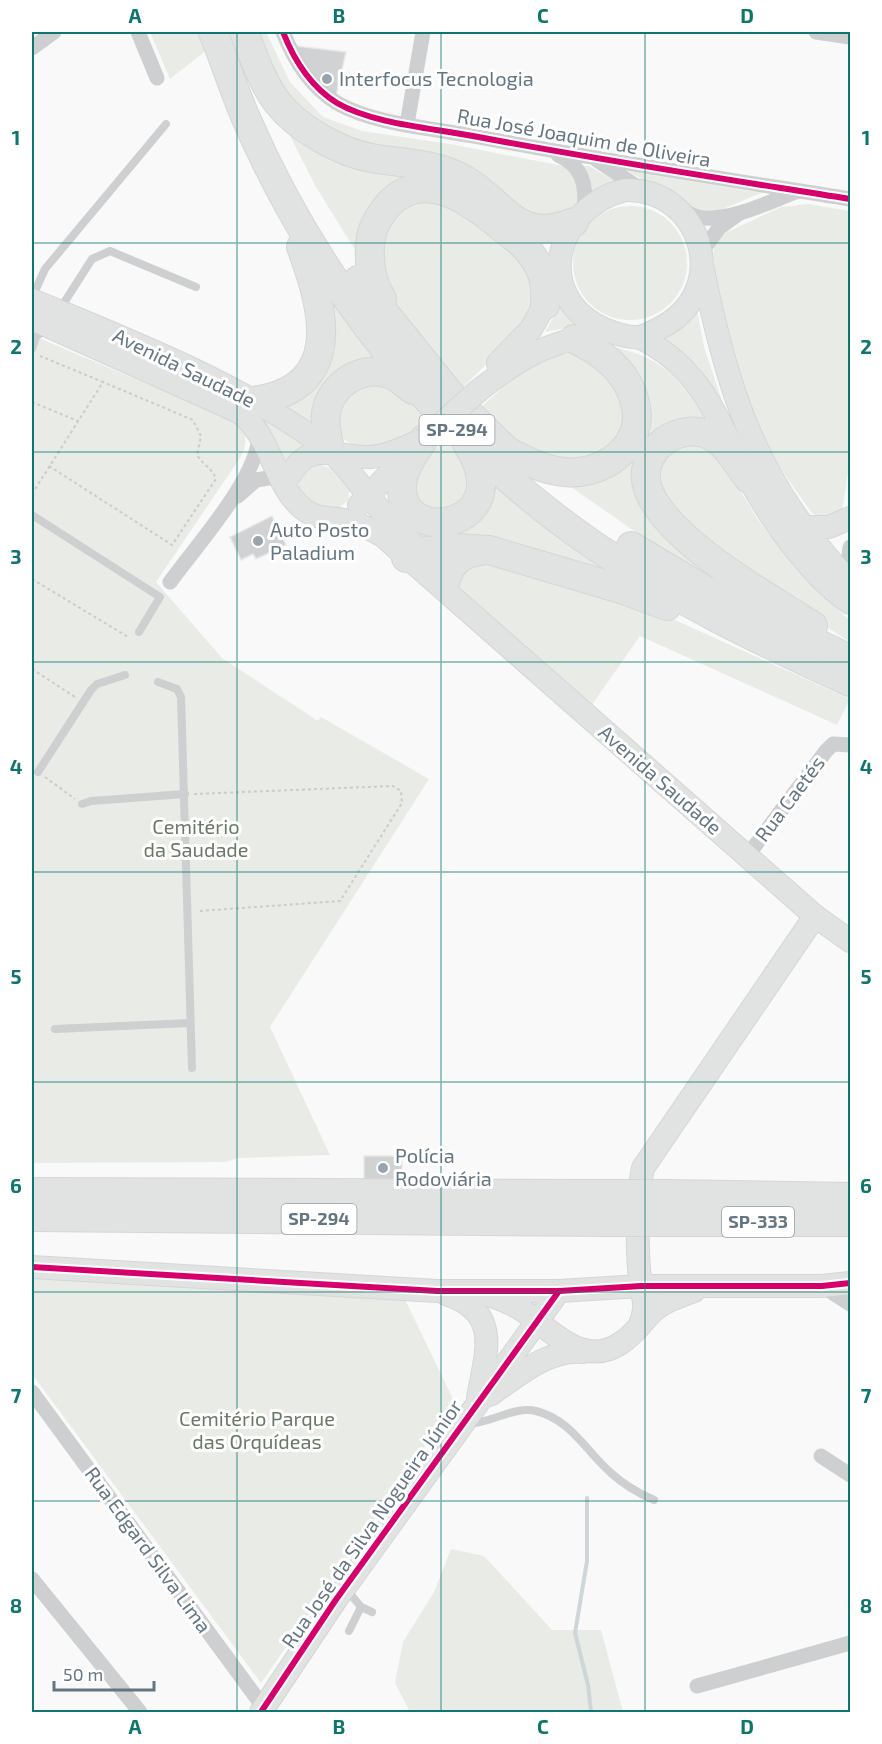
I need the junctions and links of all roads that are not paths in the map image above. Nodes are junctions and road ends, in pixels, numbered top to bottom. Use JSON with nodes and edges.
{"nodes":[{"id":1,"x":54,"y":32,"type":"edge"},
{"id":2,"x":138,"y":32,"type":"edge"},
{"id":3,"x":213,"y":32,"type":"edge"},
{"id":4,"x":234,"y":32,"type":"edge"},
{"id":5,"x":244,"y":32,"type":"edge"},
{"id":6,"x":283,"y":32,"type":"edge"},
{"id":7,"x":423,"y":32,"type":"edge"},
{"id":8,"x":816,"y":32,"type":"edge"},
{"id":9,"x":850,"y":37,"type":"edge"},
{"id":10,"x":32,"y":48,"type":"edge"},
{"id":11,"x":157,"y":78,"type":"dead end"},
{"id":12,"x":166,"y":124,"type":"dead end"},
{"id":13,"x":407,"y":124,"type":"junction"},
{"id":14,"x":544,"y":149,"type":"junction"},
{"id":15,"x":591,"y":157,"type":"junction"},
{"id":16,"x":273,"y":172,"type":"junction"},
{"id":17,"x":642,"y":190,"type":"junction"},
{"id":18,"x":799,"y":191,"type":"junction"},
{"id":19,"x":850,"y":199,"type":"edge"},
{"id":20,"x":676,"y":208,"type":"junction"},
{"id":21,"x":743,"y":211,"type":"junction"},
{"id":22,"x":579,"y":216,"type":"junction"},
{"id":23,"x":702,"y":260,"type":"junction"},
{"id":24,"x":559,"y":272,"type":"junction"},
{"id":25,"x":196,"y":287,"type":"dead end"},
{"id":26,"x":32,"y":300,"type":"edge"},
{"id":27,"x":545,"y":304,"type":"junction"},
{"id":28,"x":46,"y":319,"type":"edge"},
{"id":29,"x":613,"y":332,"type":"junction"},
{"id":30,"x":639,"y":337,"type":"junction"},
{"id":31,"x":574,"y":339,"type":"junction"},
{"id":32,"x":32,"y":351,"type":"edge"},
{"id":33,"x":414,"y":352,"type":"junction"},
{"id":34,"x":478,"y":391,"type":"junction"},
{"id":35,"x":253,"y":401,"type":"junction"},
{"id":36,"x":434,"y":405,"type":"junction"},
{"id":37,"x":259,"y":431,"type":"junction"},
{"id":38,"x":459,"y":433,"type":"junction"},
{"id":39,"x":424,"y":439,"type":"junction"},
{"id":40,"x":330,"y":450,"type":"junction"},
{"id":41,"x":506,"y":450,"type":"junction"},
{"id":42,"x":387,"y":473,"type":"junction"},
{"id":43,"x":748,"y":478,"type":"junction"},
{"id":44,"x":283,"y":480,"type":"junction"},
{"id":45,"x":368,"y":496,"type":"junction"},
{"id":46,"x":225,"y":508,"type":"junction"},
{"id":47,"x":32,"y":515,"type":"edge"},
{"id":48,"x":850,"y":518,"type":"edge"},
{"id":49,"x":342,"y":520,"type":"junction"},
{"id":50,"x":804,"y":527,"type":"junction"},
{"id":51,"x":850,"y":547,"type":"edge"},
{"id":52,"x":411,"y":548,"type":"junction"},
{"id":53,"x":489,"y":550,"type":"junction"},
{"id":54,"x":170,"y":582,"type":"joint"},
{"id":55,"x":445,"y":582,"type":"junction"},
{"id":56,"x":848,"y":589,"type":"edge"},
{"id":57,"x":160,"y":597,"type":"junction"},
{"id":58,"x":473,"y":615,"type":"junction"},
{"id":59,"x":139,"y":632,"type":"dead end"},
{"id":60,"x":850,"y":648,"type":"edge"},
{"id":61,"x":796,"y":658,"type":"junction"},
{"id":62,"x":850,"y":659,"type":"edge"},
{"id":63,"x":124,"y":675,"type":"dead end"},
{"id":64,"x":158,"y":682,"type":"dead end"},
{"id":65,"x":850,"y":682,"type":"edge"},
{"id":66,"x":850,"y":745,"type":"edge"},
{"id":67,"x":38,"y":772,"type":"road end"},
{"id":68,"x":185,"y":794,"type":"junction"},
{"id":69,"x":82,"y":804,"type":"road end"},
{"id":70,"x":748,"y":855,"type":"junction"},
{"id":71,"x":815,"y":916,"type":"junction"},
{"id":72,"x":850,"y":941,"type":"edge"},
{"id":73,"x":190,"y":1023,"type":"junction"},
{"id":74,"x":55,"y":1029,"type":"dead end"},
{"id":75,"x":192,"y":1068,"type":"dead end"},
{"id":76,"x":32,"y":1192,"type":"edge"},
{"id":77,"x":667,"y":1194,"type":"joint"},
{"id":78,"x":850,"y":1197,"type":"edge"},
{"id":79,"x":32,"y":1217,"type":"edge"},
{"id":80,"x":665,"y":1222,"type":"joint"},
{"id":81,"x":850,"y":1222,"type":"edge"},
{"id":82,"x":32,"y":1267,"type":"edge"},
{"id":83,"x":850,"y":1283,"type":"edge"},
{"id":84,"x":641,"y":1286,"type":"junction"},
{"id":85,"x":822,"y":1286,"type":"junction"},
{"id":86,"x":703,"y":1288,"type":"junction"},
{"id":87,"x":437,"y":1291,"type":"junction"},
{"id":88,"x":559,"y":1291,"type":"junction"},
{"id":89,"x":478,"y":1292,"type":"junction"},
{"id":90,"x":850,"y":1304,"type":"edge"},
{"id":91,"x":538,"y":1322,"type":"junction"},
{"id":92,"x":640,"y":1325,"type":"junction"},
{"id":93,"x":586,"y":1352,"type":"junction"},
{"id":94,"x":32,"y":1392,"type":"edge"},
{"id":95,"x":477,"y":1405,"type":"junction"},
{"id":96,"x":464,"y":1424,"type":"junction"},
{"id":97,"x":820,"y":1456,"type":"dead end"},
{"id":98,"x":850,"y":1475,"type":"edge"},
{"id":99,"x":654,"y":1500,"type":"dead end"},
{"id":100,"x":32,"y":1579,"type":"edge"},
{"id":101,"x":345,"y":1588,"type":"junction"},
{"id":102,"x":361,"y":1607,"type":"junction"},
{"id":103,"x":372,"y":1612,"type":"dead end"},
{"id":104,"x":349,"y":1631,"type":"dead end"},
{"id":105,"x":850,"y":1643,"type":"edge"},
{"id":106,"x":697,"y":1686,"type":"dead end"},
{"id":107,"x":263,"y":1710,"type":"edge"},
{"id":108,"x":140,"y":1713,"type":"edge"}],
"edges":[{"from":1,"to":10,"type":"street"},
{"from":2,"to":11,"type":"street"},
{"from":3,"to":16,"type":"highway","number":"SP-294"},
{"from":4,"to":33,"type":"highway","number":"SP-294"},
{"from":5,"to":22,"type":"highway"},
{"from":6,"to":13,"type":"street","name":"Rua José Joaquim de Oliveira"},
{"from":7,"to":13,"type":"street"},
{"from":8,"to":9,"type":"street"},
{"from":12,"to":26,"type":"lane"},
{"from":13,"to":14,"type":"street","name":"Rua José Joaquim de Oliveira"},
{"from":14,"to":15,"type":"street","name":"Rua José Joaquim de Oliveira"},
{"from":14,"to":22,"type":"street"},
{"from":15,"to":17,"type":"street"},
{"from":15,"to":18,"type":"street","name":"Rua José Joaquim de Oliveira"},
{"from":16,"to":35,"type":"highway"},
{"from":16,"to":36,"type":"highway","number":"SP-294"},
{"from":17,"to":20,"type":"main road"},
{"from":17,"to":22,"type":"main road"},
{"from":18,"to":19,"type":"street","name":"Rua José Joaquim de Oliveira"},
{"from":18,"to":21,"type":"street"},
{"from":20,"to":21,"type":"street"},
{"from":20,"to":23,"type":"main road"},
{"from":21,"to":23,"type":"street"},
{"from":22,"to":24,"type":"main road"},
{"from":23,"to":30,"type":"main road"},
{"from":23,"to":50,"type":"main road"},
{"from":24,"to":27,"type":"main road"},
{"from":24,"to":29,"type":"main road"},
{"from":25,"to":28,"type":"lane"},
{"from":26,"to":28,"type":"main road","name":"Avenida Saudade"},
{"from":27,"to":33,"type":"highway"},
{"from":27,"to":34,"type":"main road"},
{"from":28,"to":32,"type":"lane"},
{"from":28,"to":35,"type":"main road","name":"Avenida Saudade"},
{"from":28,"to":37,"type":"main road","name":"Avenida Saudade"},
{"from":29,"to":30,"type":"main road"},
{"from":29,"to":31,"type":"main road"},
{"from":30,"to":43,"type":"main road"},
{"from":31,"to":34,"type":"main road"},
{"from":31,"to":41,"type":"highway"},
{"from":33,"to":41,"type":"highway","number":"SP-294"},
{"from":34,"to":39,"type":"main road","bridge":true},
{"from":35,"to":40,"type":"main road","name":"Avenida Saudade"},
{"from":36,"to":38,"type":"highway","number":"SP-294"},
{"from":36,"to":40,"type":"highway"},
{"from":37,"to":44,"type":"main road","name":"Avenida Saudade"},
{"from":37,"to":46,"type":"street"},
{"from":38,"to":39,"type":"highway"},
{"from":38,"to":61,"type":"highway","number":"SP-294"},
{"from":39,"to":40,"type":"main road"},
{"from":39,"to":42,"type":"main road"},
{"from":40,"to":44,"type":"main road"},
{"from":40,"to":45,"type":"main road"},
{"from":41,"to":62,"type":"highway","number":"SP-294"},
{"from":42,"to":45,"type":"main road"},
{"from":42,"to":52,"type":"main road"},
{"from":43,"to":56,"type":"main road"},
{"from":43,"to":60,"type":"highway"},
{"from":44,"to":46,"type":"street"},
{"from":44,"to":49,"type":"main road"},
{"from":45,"to":49,"type":"main road"},
{"from":45,"to":52,"type":"main road"},
{"from":46,"to":54,"type":"street"},
{"from":47,"to":57,"type":"lane"},
{"from":48,"to":50,"type":"main road"},
{"from":49,"to":52,"type":"main road"},
{"from":50,"to":56,"type":"main road"},
{"from":51,"to":56,"type":"street"},
{"from":52,"to":53,"type":"highway"},
{"from":52,"to":55,"type":"main road"},
{"from":52,"to":58,"type":"main road"},
{"from":53,"to":55,"type":"highway"},
{"from":53,"to":61,"type":"highway"},
{"from":54,"to":57,"type":"lane"},
{"from":55,"to":58,"type":"main road"},
{"from":57,"to":59,"type":"lane"},
{"from":58,"to":70,"type":"main road","name":"Avenida Saudade"},
{"from":61,"to":65,"type":"highway","number":"SP-294"},
{"from":63,"to":67,"type":"lane"},
{"from":64,"to":68,"type":"lane"},
{"from":66,"to":70,"type":"street","name":"Rua Caetés"},
{"from":68,"to":69,"type":"lane"},
{"from":68,"to":73,"type":"lane"},
{"from":70,"to":71,"type":"main road","name":"Avenida Saudade"},
{"from":71,"to":72,"type":"main road","name":"Avenida Saudade"},
{"from":71,"to":84,"type":"main road"},
{"from":73,"to":74,"type":"lane"},
{"from":73,"to":75,"type":"lane"},
{"from":76,"to":77,"type":"highway","number":"SP-294","bridge":true},
{"from":77,"to":78,"type":"highway","number":"SP-333"},
{"from":79,"to":80,"type":"highway","number":"SP-294","bridge":true},
{"from":80,"to":81,"type":"highway","number":"SP-333"},
{"from":82,"to":87,"type":"main road"},
{"from":83,"to":85,"type":"main road"},
{"from":84,"to":86,"type":"main road"},
{"from":84,"to":88,"type":"main road"},
{"from":84,"to":92,"type":"main road"},
{"from":85,"to":86,"type":"main road"},
{"from":85,"to":90,"type":"street"},
{"from":86,"to":92,"type":"main road","name":"Rua José da Silva Nogueira Júnior"},
{"from":87,"to":89,"type":"main road"},
{"from":87,"to":95,"type":"main road"},
{"from":88,"to":89,"type":"main road"},
{"from":88,"to":91,"type":"main road","name":"Rua José da Silva Nogueira Júnior"},
{"from":89,"to":91,"type":"main road"},
{"from":91,"to":93,"type":"main road"},
{"from":91,"to":95,"type":"main road","name":"Rua José da Silva Nogueira Júnior"},
{"from":92,"to":93,"type":"main road","name":"Rua José da Silva Nogueira Júnior"},
{"from":93,"to":95,"type":"main road","name":"Rua José da Silva Nogueira Júnior"},
{"from":94,"to":107,"type":"street","name":"Rua Edgard Silva Lima"},
{"from":95,"to":96,"type":"main road","name":"Rua José da Silva Nogueira Júnior"},
{"from":96,"to":99,"type":"lane"},
{"from":96,"to":101,"type":"main road","name":"Rua José da Silva Nogueira Júnior"},
{"from":97,"to":98,"type":"street"},
{"from":100,"to":108,"type":"street"},
{"from":101,"to":102,"type":"lane"},
{"from":101,"to":107,"type":"main road","name":"Rua José da Silva Nogueira Júnior"},
{"from":102,"to":103,"type":"lane"},
{"from":102,"to":104,"type":"lane"},
{"from":105,"to":106,"type":"street"}]}
